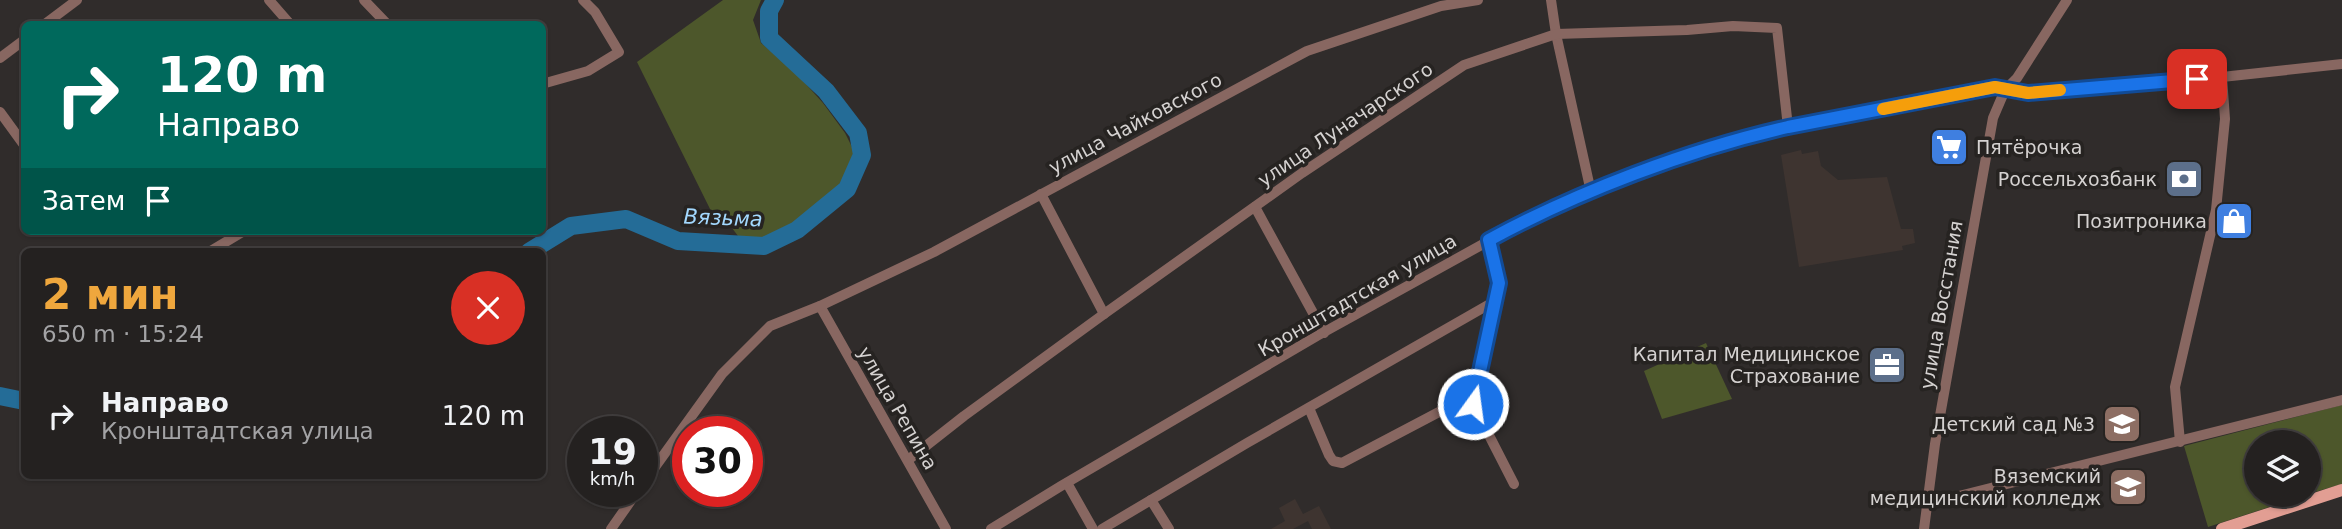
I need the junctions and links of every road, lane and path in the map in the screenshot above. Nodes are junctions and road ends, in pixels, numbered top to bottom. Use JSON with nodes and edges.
{"nodes":[{"id":1,"x":78,"y":0,"type":"edge"},
{"id":2,"x":269,"y":0,"type":"edge"},
{"id":3,"x":364,"y":0,"type":"edge"},
{"id":4,"x":583,"y":0,"type":"edge"},
{"id":5,"x":1478,"y":0,"type":"edge"},
{"id":6,"x":1551,"y":0,"type":"edge"},
{"id":7,"x":2067,"y":0,"type":"edge"},
{"id":8,"x":49,"y":21,"type":"edge"},
{"id":9,"x":282,"y":21,"type":"edge"},
{"id":10,"x":384,"y":21,"type":"edge"},
{"id":11,"x":1556,"y":34,"type":"junction"},
{"id":12,"x":21,"y":42,"type":"edge"},
{"id":13,"x":0,"y":58,"type":"edge"},
{"id":14,"x":2342,"y":64,"type":"edge"},
{"id":15,"x":2222,"y":77,"type":"junction"},
{"id":16,"x":546,"y":83,"type":"edge"},
{"id":17,"x":2005,"y":90,"type":"junction"},
{"id":18,"x":0,"y":112,"type":"edge"},
{"id":19,"x":1788,"y":127,"type":"junction"},
{"id":20,"x":21,"y":141,"type":"edge"},
{"id":21,"x":1591,"y":192,"type":"junction"},
{"id":22,"x":1041,"y":194,"type":"junction"},
{"id":23,"x":1255,"y":207,"type":"junction"},
{"id":24,"x":237,"y":235,"type":"edge"},
{"id":25,"x":1489,"y":240,"type":"junction"},
{"id":26,"x":216,"y":248,"type":"edge"},
{"id":27,"x":1495,"y":301,"type":"junction"},
{"id":28,"x":820,"y":306,"type":"junction"},
{"id":29,"x":1104,"y":314,"type":"junction"},
{"id":30,"x":1324,"y":333,"type":"junction"},
{"id":31,"x":1477,"y":391,"type":"junction"},
{"id":32,"x":2342,"y":400,"type":"edge"},
{"id":33,"x":1309,"y":408,"type":"junction"},
{"id":34,"x":2180,"y":442,"type":"junction"},
{"id":35,"x":908,"y":460,"type":"junction"},
{"id":36,"x":658,"y":463,"type":"edge"},
{"id":37,"x":1067,"y":483,"type":"junction"},
{"id":38,"x":1514,"y":484,"type":"dead end"},
{"id":39,"x":2342,"y":490,"type":"edge"},
{"id":40,"x":1152,"y":500,"type":"junction"},
{"id":41,"x":1927,"y":504,"type":"junction"},
{"id":42,"x":627,"y":507,"type":"edge"},
{"id":43,"x":611,"y":529,"type":"edge"},
{"id":44,"x":946,"y":529,"type":"edge"},
{"id":45,"x":991,"y":529,"type":"edge"},
{"id":46,"x":1093,"y":529,"type":"edge"},
{"id":47,"x":1102,"y":529,"type":"edge"},
{"id":48,"x":1169,"y":529,"type":"edge"},
{"id":49,"x":1924,"y":529,"type":"edge"},
{"id":50,"x":2222,"y":529,"type":"edge"}],
"edges":[{"from":1,"to":8,"type":"street"},
{"from":2,"to":9,"type":"street"},
{"from":3,"to":10,"type":"street"},
{"from":4,"to":16,"type":"street"},
{"from":5,"to":22,"type":"street","name":"улица Чайковского"},
{"from":6,"to":11,"type":"street"},
{"from":7,"to":17,"type":"street","name":"улица Восстания"},
{"from":11,"to":19,"type":"street","name":"улица Луначарского"},
{"from":11,"to":21,"type":"street"},
{"from":11,"to":23,"type":"street","name":"улица Луначарского"},
{"from":12,"to":13,"type":"street"},
{"from":14,"to":15,"type":"street","name":"Кронштадтская улица"},
{"from":15,"to":17,"type":"street","name":"Кронштадтская улица"},
{"from":15,"to":34,"type":"street"},
{"from":17,"to":19,"type":"street","name":"Кронштадтская улица"},
{"from":17,"to":41,"type":"street","name":"улица Восстания"},
{"from":18,"to":20,"type":"street"},
{"from":19,"to":21,"type":"street","name":"Кронштадтская улица"},
{"from":21,"to":25,"type":"street","name":"Кронштадтская улица"},
{"from":22,"to":28,"type":"street","name":"улица Чайковского"},
{"from":22,"to":29,"type":"street"},
{"from":23,"to":29,"type":"street","name":"улица Луначарского"},
{"from":23,"to":30,"type":"street"},
{"from":24,"to":26,"type":"street"},
{"from":25,"to":27,"type":"street"},
{"from":25,"to":30,"type":"street","name":"Кронштадтская улица"},
{"from":27,"to":31,"type":"street"},
{"from":27,"to":33,"type":"street"},
{"from":28,"to":35,"type":"street","name":"улица Репина"},
{"from":28,"to":36,"type":"street","name":"улица Чайковского"},
{"from":29,"to":35,"type":"street","name":"улица Луначарского"},
{"from":30,"to":37,"type":"street","name":"Кронштадтская улица"},
{"from":31,"to":33,"type":"street"},
{"from":31,"to":38,"type":"street"},
{"from":32,"to":34,"type":"street"},
{"from":33,"to":40,"type":"street"},
{"from":34,"to":41,"type":"street"},
{"from":35,"to":44,"type":"street","name":"улица Репина"},
{"from":37,"to":45,"type":"street","name":"Кронштадтская улица"},
{"from":37,"to":46,"type":"street"},
{"from":39,"to":50,"type":"main road"},
{"from":40,"to":47,"type":"street"},
{"from":40,"to":48,"type":"street"},
{"from":41,"to":49,"type":"street","name":"улица Восстания"},
{"from":42,"to":43,"type":"street"}]}
